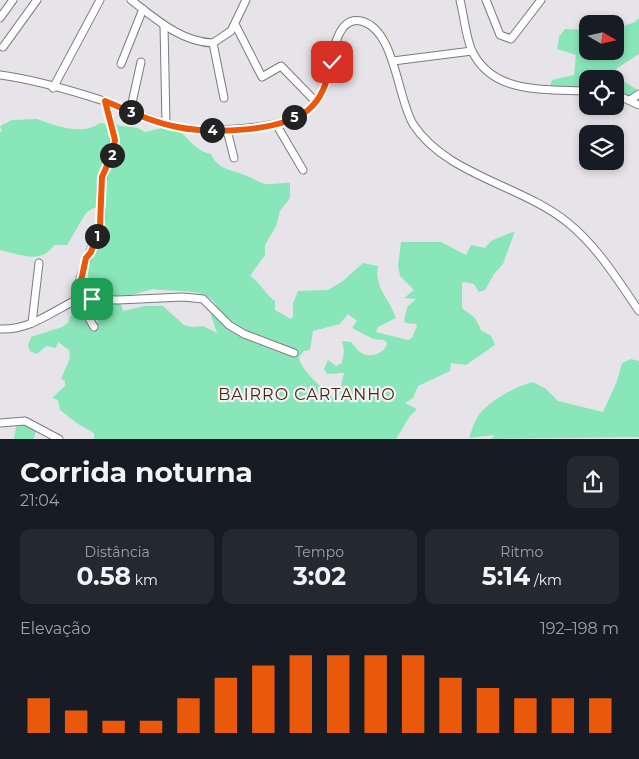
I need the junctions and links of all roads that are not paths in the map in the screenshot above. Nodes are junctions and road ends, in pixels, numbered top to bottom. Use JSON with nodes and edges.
{"nodes":[{"id":1,"x":12,"y":0,"type":"edge"},
{"id":2,"x":37,"y":0,"type":"edge"},
{"id":3,"x":100,"y":0,"type":"edge"},
{"id":4,"x":132,"y":0,"type":"edge"},
{"id":5,"x":246,"y":0,"type":"edge"},
{"id":6,"x":460,"y":0,"type":"edge"},
{"id":7,"x":486,"y":0,"type":"edge"},
{"id":8,"x":541,"y":0,"type":"edge"},
{"id":9,"x":143,"y":9,"type":"junction"},
{"id":10,"x":0,"y":18,"type":"edge"},
{"id":11,"x":235,"y":24,"type":"junction"},
{"id":12,"x":164,"y":25,"type":"junction"},
{"id":13,"x":213,"y":43,"type":"junction"},
{"id":14,"x":3,"y":47,"type":"dead end"},
{"id":15,"x":472,"y":51,"type":"junction"},
{"id":16,"x":393,"y":61,"type":"junction"},
{"id":17,"x":141,"y":62,"type":"dead end"},
{"id":18,"x":121,"y":64,"type":"dead end"},
{"id":19,"x":0,"y":75,"type":"edge"},
{"id":20,"x":52,"y":88,"type":"junction"},
{"id":21,"x":579,"y":91,"type":"edge"},
{"id":22,"x":639,"y":94,"type":"edge"},
{"id":23,"x":224,"y":98,"type":"dead end"},
{"id":24,"x":624,"y":98,"type":"edge"},
{"id":25,"x":630,"y":100,"type":"junction"},
{"id":26,"x":105,"y":101,"type":"junction"},
{"id":27,"x":316,"y":102,"type":"junction"},
{"id":28,"x":639,"y":105,"type":"edge"},
{"id":29,"x":130,"y":112,"type":"junction"},
{"id":30,"x":166,"y":124,"type":"junction"},
{"id":31,"x":276,"y":124,"type":"junction"},
{"id":32,"x":226,"y":130,"type":"junction"},
{"id":33,"x":234,"y":158,"type":"dead end"},
{"id":34,"x":303,"y":170,"type":"dead end"},
{"id":35,"x":39,"y":263,"type":"dead end"},
{"id":36,"x":77,"y":299,"type":"junction"},
{"id":37,"x":639,"y":311,"type":"edge"},
{"id":38,"x":32,"y":323,"type":"junction"},
{"id":39,"x":94,"y":327,"type":"dead end"},
{"id":40,"x":0,"y":329,"type":"edge"},
{"id":41,"x":294,"y":353,"type":"dead end"},
{"id":42,"x":0,"y":423,"type":"edge"},
{"id":43,"x":59,"y":439,"type":"edge"}],
"edges":[{"from":1,"to":10,"type":"street"},
{"from":2,"to":14,"type":"street"},
{"from":3,"to":20,"type":"street"},
{"from":4,"to":9,"type":"street"},
{"from":5,"to":11,"type":"street"},
{"from":6,"to":15,"type":"street"},
{"from":7,"to":8,"type":"street"},
{"from":9,"to":12,"type":"street"},
{"from":9,"to":18,"type":"street"},
{"from":11,"to":13,"type":"street"},
{"from":11,"to":27,"type":"street"},
{"from":12,"to":13,"type":"street"},
{"from":12,"to":30,"type":"street"},
{"from":13,"to":23,"type":"street"},
{"from":15,"to":16,"type":"street"},
{"from":15,"to":21,"type":"street"},
{"from":16,"to":27,"type":"street"},
{"from":16,"to":37,"type":"street"},
{"from":17,"to":29,"type":"street"},
{"from":19,"to":20,"type":"street"},
{"from":20,"to":26,"type":"street"},
{"from":22,"to":25,"type":"street"},
{"from":24,"to":25,"type":"street"},
{"from":25,"to":28,"type":"street"},
{"from":26,"to":29,"type":"street"},
{"from":26,"to":36,"type":"street"},
{"from":27,"to":31,"type":"street"},
{"from":29,"to":30,"type":"street"},
{"from":30,"to":32,"type":"street"},
{"from":31,"to":32,"type":"street"},
{"from":31,"to":34,"type":"street"},
{"from":32,"to":33,"type":"street"},
{"from":35,"to":38,"type":"street"},
{"from":36,"to":38,"type":"street"},
{"from":36,"to":39,"type":"street"},
{"from":36,"to":41,"type":"street"},
{"from":38,"to":40,"type":"street"},
{"from":42,"to":43,"type":"street"}]}
